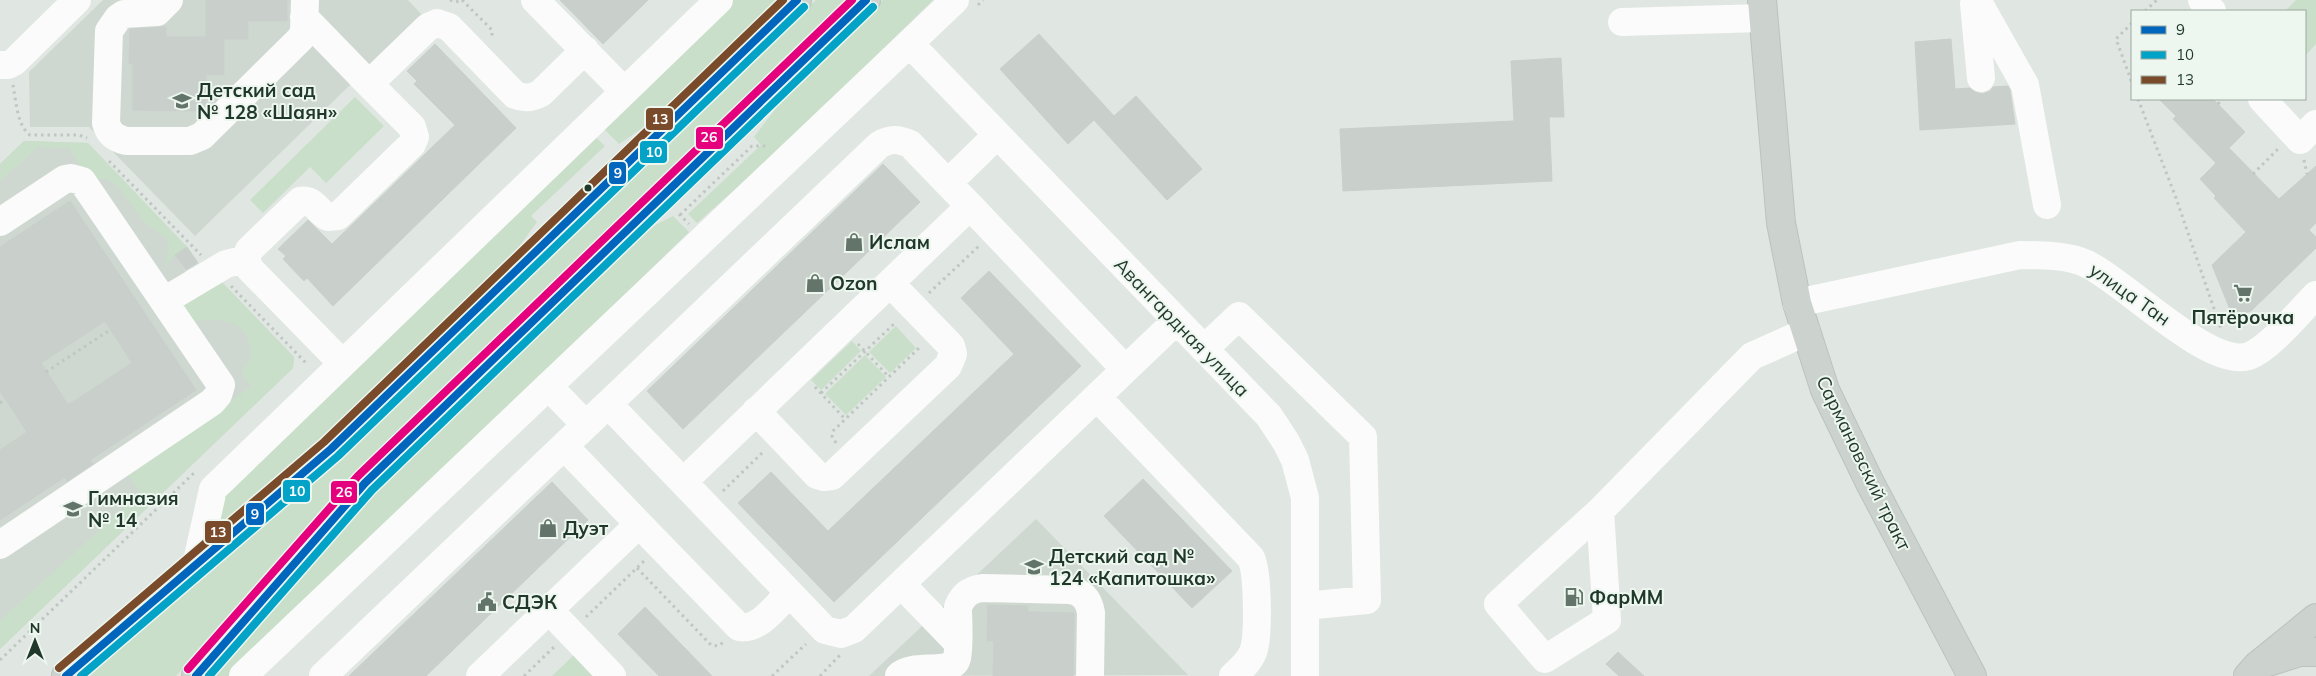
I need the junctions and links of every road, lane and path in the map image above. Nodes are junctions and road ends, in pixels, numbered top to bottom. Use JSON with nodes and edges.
{"nodes":[{"id":1,"x":77,"y":0,"type":"edge"},
{"id":2,"x":169,"y":0,"type":"edge"},
{"id":3,"x":450,"y":0,"type":"edge"},
{"id":4,"x":461,"y":0,"type":"edge"},
{"id":5,"x":535,"y":0,"type":"edge"},
{"id":6,"x":719,"y":0,"type":"edge"},
{"id":7,"x":797,"y":0,"type":"edge"},
{"id":8,"x":866,"y":0,"type":"edge"},
{"id":9,"x":955,"y":0,"type":"edge"},
{"id":10,"x":1975,"y":0,"type":"edge"},
{"id":11,"x":2157,"y":0,"type":"edge"},
{"id":12,"x":2202,"y":0,"type":"edge"},
{"id":13,"x":305,"y":8,"type":"edge"},
{"id":14,"x":1763,"y":9,"type":"edge"},
{"id":15,"x":2146,"y":10,"type":"edge"},
{"id":16,"x":2211,"y":10,"type":"edge"},
{"id":17,"x":1622,"y":22,"type":"dead end"},
{"id":18,"x":2131,"y":24,"type":"edge"},
{"id":19,"x":910,"y":44,"type":"junction"},
{"id":20,"x":584,"y":50,"type":"junction"},
{"id":21,"x":4,"y":65,"type":"edge"},
{"id":22,"x":1981,"y":78,"type":"dead end"},
{"id":23,"x":2131,"y":80,"type":"edge"},
{"id":24,"x":369,"y":84,"type":"junction"},
{"id":25,"x":624,"y":91,"type":"junction"},
{"id":26,"x":2138,"y":100,"type":"edge"},
{"id":27,"x":2222,"y":100,"type":"edge"},
{"id":28,"x":2263,"y":100,"type":"edge"},
{"id":29,"x":2218,"y":104,"type":"dead end"},
{"id":30,"x":2305,"y":129,"type":"edge"},
{"id":31,"x":998,"y":135,"type":"junction"},
{"id":32,"x":90,"y":141,"type":"dead end"},
{"id":33,"x":104,"y":155,"type":"dead end"},
{"id":34,"x":2253,"y":174,"type":"dead end"},
{"id":35,"x":948,"y":183,"type":"junction"},
{"id":36,"x":2047,"y":205,"type":"dead end"},
{"id":37,"x":970,"y":206,"type":"junction"},
{"id":38,"x":677,"y":212,"type":"dead end"},
{"id":39,"x":0,"y":222,"type":"edge"},
{"id":40,"x":693,"y":228,"type":"dead end"},
{"id":41,"x":994,"y":231,"type":"junction"},
{"id":42,"x":246,"y":259,"type":"junction"},
{"id":43,"x":216,"y":270,"type":"junction"},
{"id":44,"x":890,"y":283,"type":"junction"},
{"id":45,"x":2316,"y":295,"type":"edge"},
{"id":46,"x":164,"y":301,"type":"junction"},
{"id":47,"x":1797,"y":303,"type":"junction"},
{"id":48,"x":905,"y":315,"type":"junction"},
{"id":49,"x":1176,"y":321,"type":"junction"},
{"id":50,"x":110,"y":330,"type":"dead end"},
{"id":51,"x":1806,"y":332,"type":"junction"},
{"id":52,"x":852,"y":338,"type":"dead end"},
{"id":53,"x":920,"y":347,"type":"dead end"},
{"id":54,"x":1204,"y":349,"type":"junction"},
{"id":55,"x":865,"y":351,"type":"junction"},
{"id":56,"x":2232,"y":358,"type":"junction"},
{"id":57,"x":342,"y":363,"type":"junction"},
{"id":58,"x":307,"y":364,"type":"dead end"},
{"id":59,"x":1126,"y":369,"type":"junction"},
{"id":60,"x":799,"y":370,"type":"junction"},
{"id":61,"x":46,"y":372,"type":"dead end"},
{"id":62,"x":889,"y":377,"type":"junction"},
{"id":63,"x":548,"y":386,"type":"junction"},
{"id":64,"x":821,"y":393,"type":"junction"},
{"id":65,"x":1097,"y":397,"type":"junction"},
{"id":66,"x":5,"y":399,"type":"dead end"},
{"id":67,"x":0,"y":403,"type":"edge"},
{"id":68,"x":608,"y":404,"type":"junction"},
{"id":69,"x":756,"y":411,"type":"junction"},
{"id":70,"x":846,"y":419,"type":"junction"},
{"id":71,"x":586,"y":425,"type":"junction"},
{"id":72,"x":780,"y":436,"type":"junction"},
{"id":73,"x":564,"y":446,"type":"junction"},
{"id":74,"x":851,"y":459,"type":"junction"},
{"id":75,"x":682,"y":482,"type":"junction"},
{"id":76,"x":706,"y":507,"type":"junction"},
{"id":77,"x":1600,"y":511,"type":"junction"},
{"id":78,"x":639,"y":524,"type":"junction"},
{"id":79,"x":0,"y":545,"type":"edge"},
{"id":80,"x":660,"y":546,"type":"junction"},
{"id":81,"x":196,"y":566,"type":"junction"},
{"id":82,"x":637,"y":568,"type":"junction"},
{"id":83,"x":901,"y":584,"type":"junction"},
{"id":84,"x":789,"y":593,"type":"junction"},
{"id":85,"x":1306,"y":606,"type":"junction"},
{"id":86,"x":549,"y":610,"type":"junction"},
{"id":87,"x":2316,"y":618,"type":"edge"},
{"id":88,"x":739,"y":627,"type":"junction"},
{"id":89,"x":570,"y":632,"type":"junction"},
{"id":90,"x":957,"y":642,"type":"junction"},
{"id":91,"x":2316,"y":652,"type":"edge"},
{"id":92,"x":2252,"y":671,"type":"edge"},
{"id":93,"x":66,"y":676,"type":"edge"},
{"id":94,"x":196,"y":676,"type":"edge"},
{"id":95,"x":242,"y":676,"type":"edge"},
{"id":96,"x":323,"y":676,"type":"edge"},
{"id":97,"x":480,"y":676,"type":"edge"},
{"id":98,"x":524,"y":676,"type":"edge"},
{"id":99,"x":612,"y":676,"type":"edge"},
{"id":100,"x":899,"y":676,"type":"edge"},
{"id":101,"x":1090,"y":676,"type":"edge"},
{"id":102,"x":1233,"y":676,"type":"edge"},
{"id":103,"x":1305,"y":676,"type":"edge"},
{"id":104,"x":1972,"y":676,"type":"edge"}],
"edges":[{"from":1,"to":21,"type":"street"},
{"from":2,"to":13,"type":"street"},
{"from":3,"to":4,"type":"path"},
{"from":5,"to":20,"type":"street"},
{"from":6,"to":25,"type":"street"},
{"from":7,"to":81,"type":"main road"},
{"from":8,"to":94,"type":"main road"},
{"from":9,"to":19,"type":"street"},
{"from":10,"to":22,"type":"street"},
{"from":10,"to":36,"type":"street"},
{"from":11,"to":15,"type":"path"},
{"from":12,"to":16,"type":"street"},
{"from":13,"to":24,"type":"street"},
{"from":14,"to":17,"type":"street"},
{"from":14,"to":47,"type":"main road","name":"Сармановский тракт"},
{"from":18,"to":23,"type":"path"},
{"from":19,"to":31,"type":"street","name":"Авангардная улица"},
{"from":19,"to":63,"type":"street"},
{"from":20,"to":24,"type":"street"},
{"from":20,"to":25,"type":"street"},
{"from":21,"to":32,"type":"path"},
{"from":24,"to":42,"type":"street"},
{"from":25,"to":57,"type":"street"},
{"from":26,"to":56,"type":"path"},
{"from":27,"to":29,"type":"path"},
{"from":28,"to":30,"type":"street"},
{"from":30,"to":34,"type":"path"},
{"from":31,"to":35,"type":"street"},
{"from":31,"to":49,"type":"street","name":"Авангардная улица"},
{"from":33,"to":43,"type":"path"},
{"from":35,"to":37,"type":"street"},
{"from":35,"to":68,"type":"street"},
{"from":37,"to":41,"type":"street"},
{"from":37,"to":44,"type":"street"},
{"from":38,"to":40,"type":"path"},
{"from":39,"to":46,"type":"street"},
{"from":41,"to":48,"type":"path"},
{"from":41,"to":59,"type":"street"},
{"from":42,"to":43,"type":"street"},
{"from":42,"to":57,"type":"street"},
{"from":43,"to":46,"type":"street"},
{"from":43,"to":58,"type":"path"},
{"from":44,"to":48,"type":"street"},
{"from":44,"to":60,"type":"street"},
{"from":45,"to":56,"type":"street"},
{"from":46,"to":79,"type":"street"},
{"from":47,"to":51,"type":"main road","name":"Сармановский тракт"},
{"from":47,"to":56,"type":"street","name":"улица Тан"},
{"from":48,"to":55,"type":"path"},
{"from":48,"to":74,"type":"street"},
{"from":49,"to":54,"type":"street","name":"Авангардная улица"},
{"from":49,"to":59,"type":"street"},
{"from":50,"to":61,"type":"path"},
{"from":51,"to":77,"type":"street"},
{"from":51,"to":104,"type":"main road","name":"Сармановский тракт"},
{"from":52,"to":55,"type":"path"},
{"from":53,"to":62,"type":"path"},
{"from":54,"to":85,"type":"street","name":"Авангардная улица"},
{"from":54,"to":85,"type":"street"},
{"from":55,"to":62,"type":"path"},
{"from":55,"to":64,"type":"path"},
{"from":57,"to":81,"type":"street"},
{"from":59,"to":65,"type":"street"},
{"from":60,"to":64,"type":"path"},
{"from":60,"to":69,"type":"street"},
{"from":62,"to":70,"type":"path"},
{"from":63,"to":71,"type":"street"},
{"from":63,"to":95,"type":"street"},
{"from":64,"to":70,"type":"path"},
{"from":65,"to":83,"type":"street"},
{"from":65,"to":102,"type":"street"},
{"from":66,"to":67,"type":"path"},
{"from":68,"to":71,"type":"street"},
{"from":68,"to":75,"type":"street"},
{"from":69,"to":72,"type":"street"},
{"from":69,"to":75,"type":"street"},
{"from":70,"to":74,"type":"path"},
{"from":71,"to":73,"type":"street"},
{"from":72,"to":74,"type":"street"},
{"from":72,"to":76,"type":"path"},
{"from":73,"to":78,"type":"street"},
{"from":73,"to":96,"type":"street"},
{"from":75,"to":76,"type":"street"},
{"from":76,"to":84,"type":"street"},
{"from":77,"to":77,"type":"street"},
{"from":78,"to":80,"type":"street"},
{"from":78,"to":86,"type":"street"},
{"from":80,"to":82,"type":"path"},
{"from":80,"to":88,"type":"street"},
{"from":81,"to":93,"type":"main road"},
{"from":82,"to":88,"type":"path"},
{"from":82,"to":89,"type":"path"},
{"from":83,"to":84,"type":"street"},
{"from":83,"to":90,"type":"street"},
{"from":84,"to":88,"type":"street"},
{"from":85,"to":103,"type":"street","name":"Авангардная улица"},
{"from":86,"to":89,"type":"street"},
{"from":86,"to":97,"type":"street"},
{"from":87,"to":92,"type":"main road"},
{"from":89,"to":98,"type":"path"},
{"from":89,"to":99,"type":"street"},
{"from":90,"to":100,"type":"street"},
{"from":90,"to":101,"type":"street"},
{"from":91,"to":92,"type":"main road"}]}
